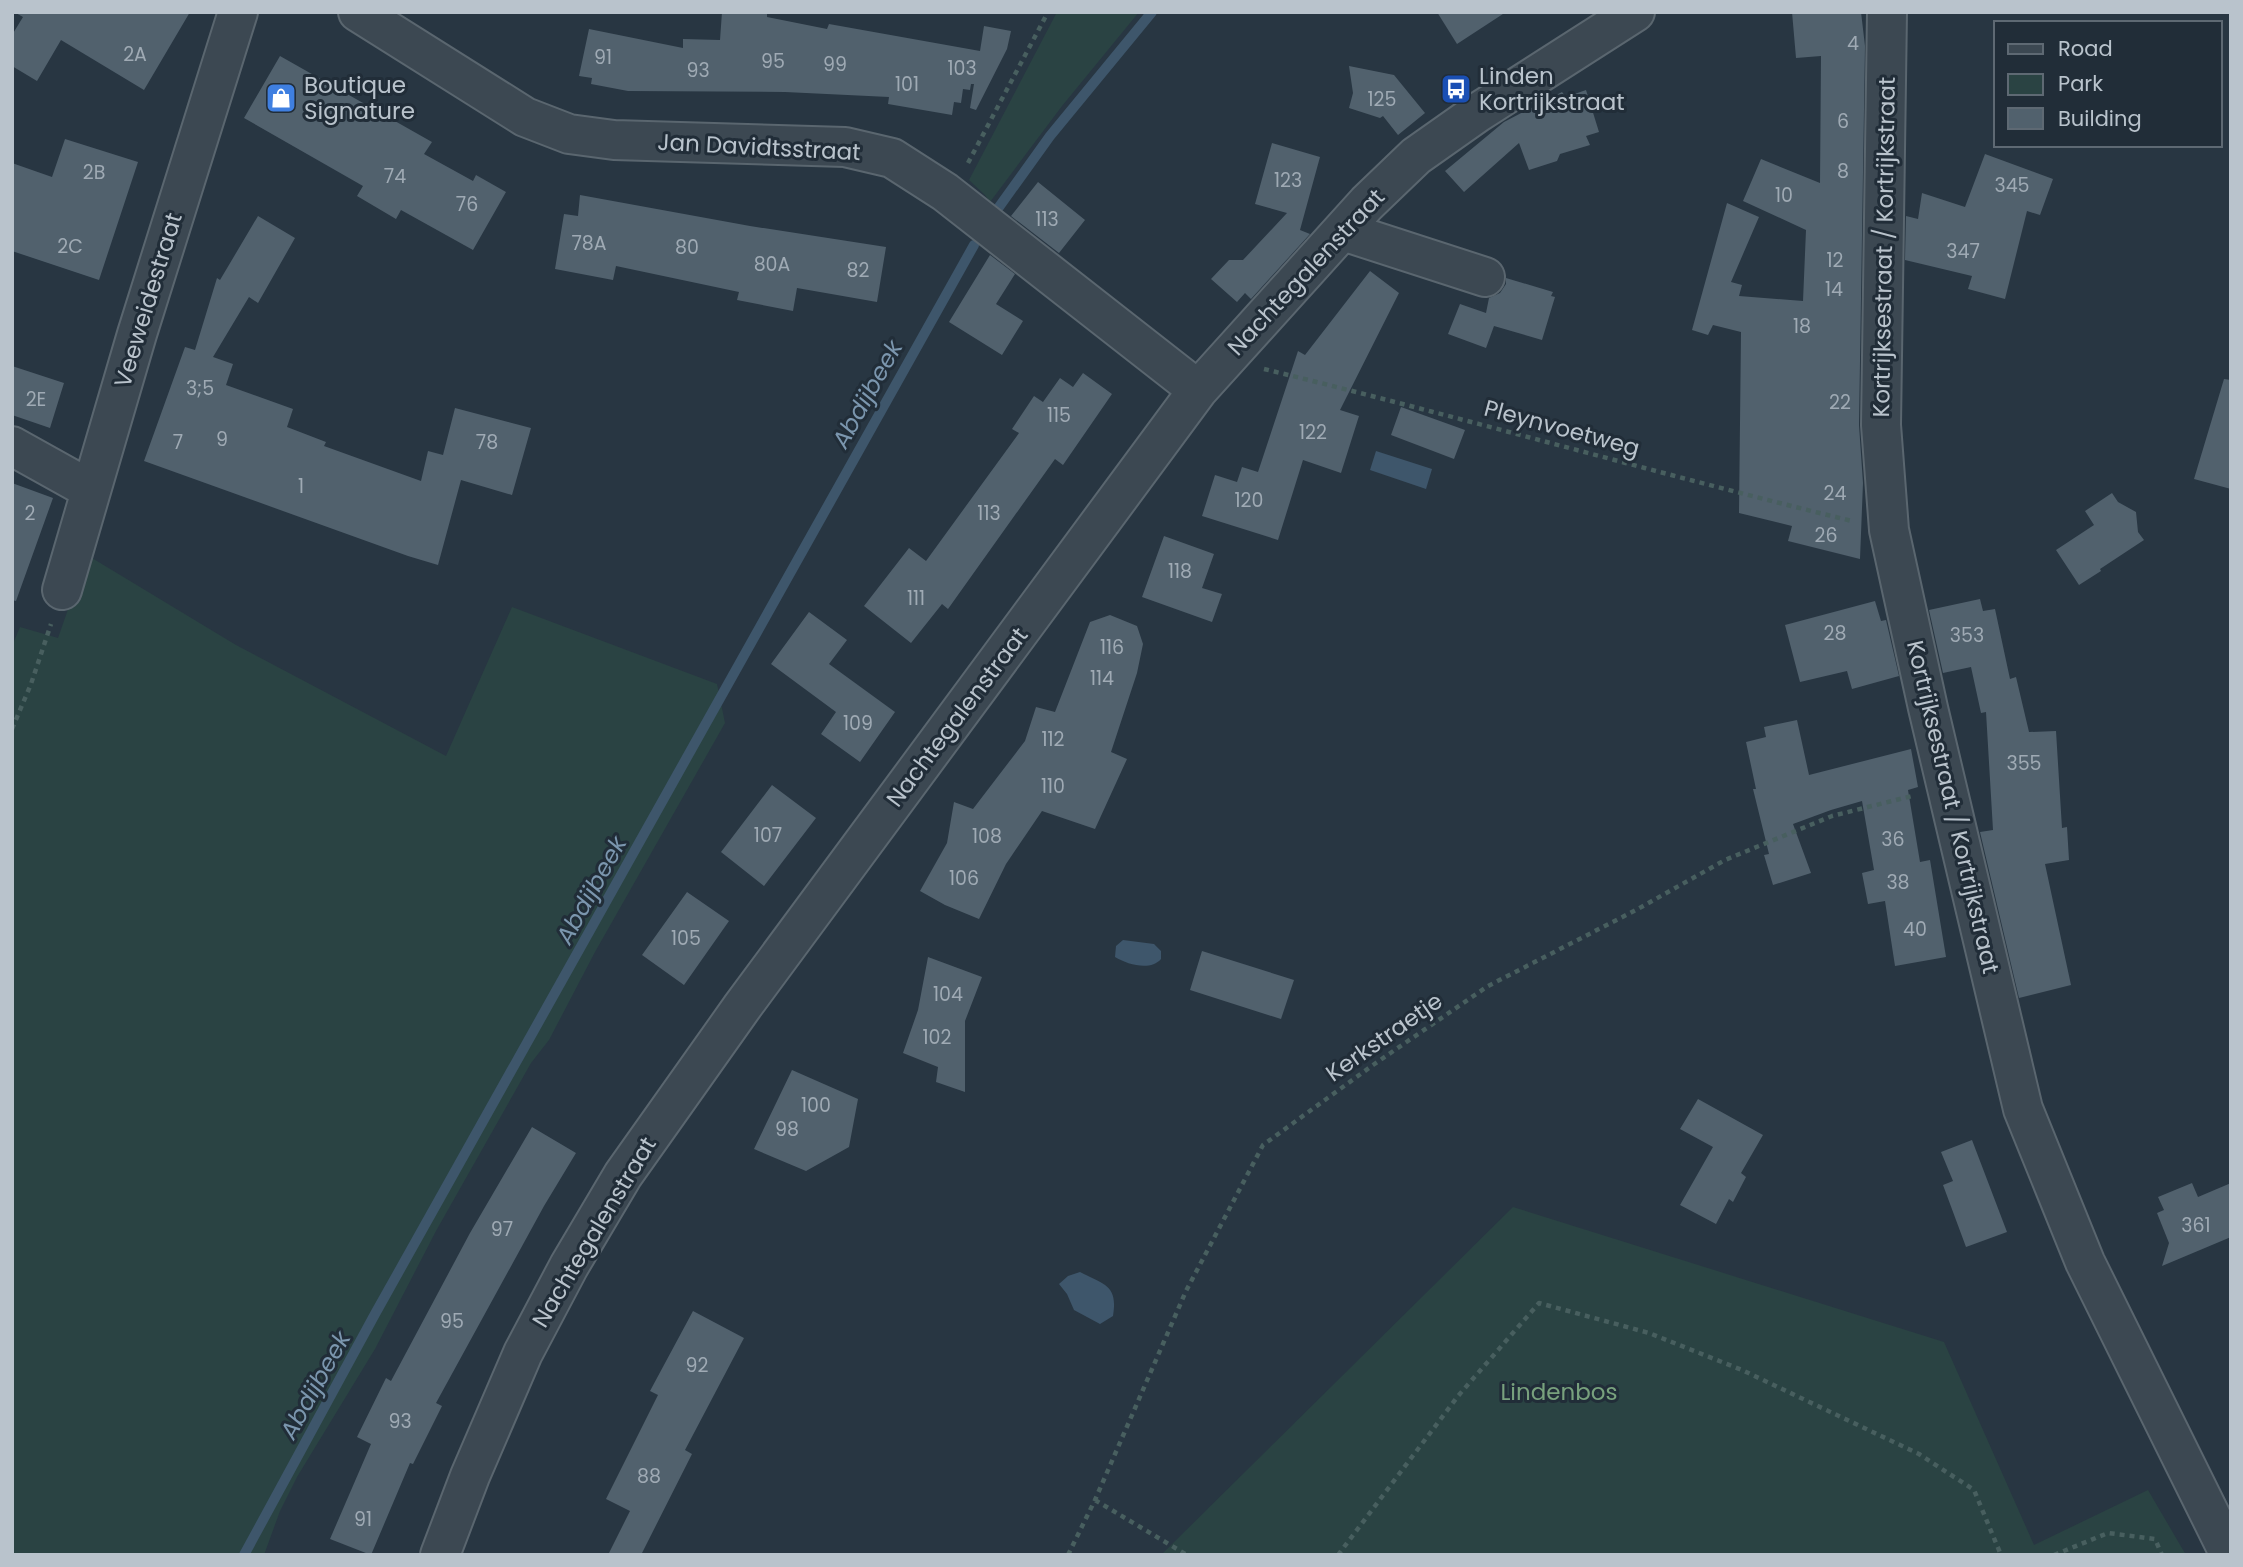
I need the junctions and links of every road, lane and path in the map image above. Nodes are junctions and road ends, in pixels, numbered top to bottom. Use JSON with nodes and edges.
{"nodes":[{"id":1,"x":238,"y":12,"type":"edge"},
{"id":2,"x":358,"y":12,"type":"edge"},
{"id":3,"x":1048,"y":12,"type":"edge"},
{"id":4,"x":1635,"y":12,"type":"edge"},
{"id":5,"x":1887,"y":12,"type":"edge"},
{"id":6,"x":1588,"y":24,"type":"edge"},
{"id":7,"x":946,"y":192,"type":"junction"},
{"id":8,"x":1343,"y":231,"type":"junction"},
{"id":9,"x":1485,"y":277,"type":"dead end"},
{"id":10,"x":1226,"y":360,"type":"junction"},
{"id":11,"x":1198,"y":390,"type":"junction"},
{"id":12,"x":12,"y":446,"type":"edge"},
{"id":13,"x":91,"y":490,"type":"junction"},
{"id":14,"x":1889,"y":530,"type":"junction"},
{"id":15,"x":62,"y":590,"type":"joint"},
{"id":16,"x":12,"y":729,"type":"edge"},
{"id":17,"x":1946,"y":788,"type":"junction"},
{"id":18,"x":1095,"y":1500,"type":"junction"},
{"id":19,"x":440,"y":1555,"type":"edge"},
{"id":20,"x":1068,"y":1555,"type":"edge"},
{"id":21,"x":1187,"y":1555,"type":"edge"},
{"id":22,"x":1338,"y":1555,"type":"edge"},
{"id":23,"x":2001,"y":1555,"type":"edge"},
{"id":24,"x":2054,"y":1555,"type":"edge"},
{"id":25,"x":2162,"y":1555,"type":"edge"},
{"id":26,"x":2230,"y":1555,"type":"edge"}],
"edges":[{"from":1,"to":13,"type":"street","name":"Veeweidestraat"},
{"from":2,"to":7,"type":"street","name":"Jan Davidtsstraat"},
{"from":3,"to":7,"type":"path"},
{"from":4,"to":6,"type":"street","name":"Nachtegalenstraat"},
{"from":5,"to":14,"type":"street","name":"Kortrijksestraat / Kortrijkstraat"},
{"from":6,"to":8,"type":"street","name":"Nachtegalenstraat"},
{"from":7,"to":11,"type":"street","name":"Jan Davidtsstraat"},
{"from":8,"to":9,"type":"street"},
{"from":8,"to":10,"type":"street","name":"Nachtegalenstraat"},
{"from":10,"to":11,"type":"street","name":"Nachtegalenstraat"},
{"from":10,"to":14,"type":"path","name":"Pleynvoetweg"},
{"from":11,"to":19,"type":"street","name":"Nachtegalenstraat"},
{"from":12,"to":13,"type":"street"},
{"from":13,"to":15,"type":"street","name":"Veeweidestraat"},
{"from":14,"to":17,"type":"street","name":"Kortrijksestraat / Kortrijkstraat"},
{"from":15,"to":16,"type":"path"},
{"from":17,"to":18,"type":"path","name":"Kerkstraetje"},
{"from":17,"to":26,"type":"street","name":"Kortrijksestraat / Kortrijkstraat"},
{"from":18,"to":20,"type":"path","name":"Kerkstraetje"},
{"from":18,"to":21,"type":"path"},
{"from":22,"to":23,"type":"path"},
{"from":24,"to":25,"type":"path"}]}
